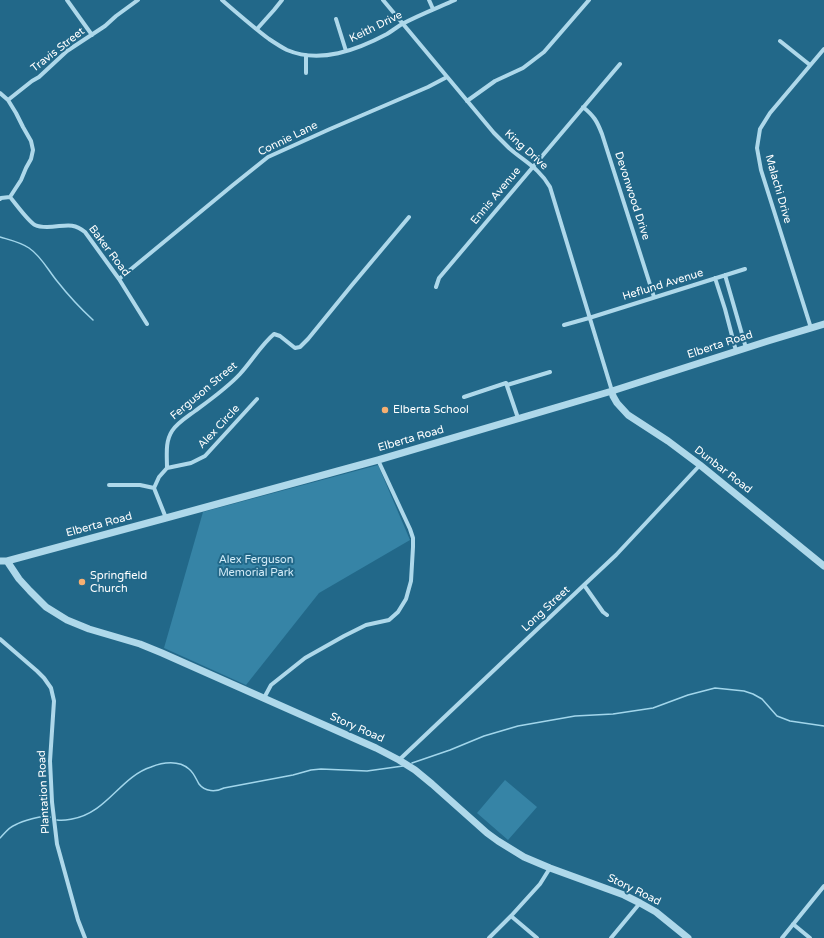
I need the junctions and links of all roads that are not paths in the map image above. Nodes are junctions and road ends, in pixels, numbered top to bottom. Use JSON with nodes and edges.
{"nodes":[{"id":1,"x":67,"y":0,"type":"edge"},
{"id":2,"x":138,"y":0,"type":"edge"},
{"id":3,"x":222,"y":0,"type":"edge"},
{"id":4,"x":282,"y":0,"type":"edge"},
{"id":5,"x":383,"y":0,"type":"edge"},
{"id":6,"x":429,"y":0,"type":"edge"},
{"id":7,"x":455,"y":0,"type":"edge"},
{"id":8,"x":589,"y":0,"type":"edge"},
{"id":9,"x":433,"y":9,"type":"junction"},
{"id":10,"x":336,"y":19,"type":"dead end"},
{"id":11,"x":403,"y":24,"type":"junction"},
{"id":12,"x":257,"y":29,"type":"junction"},
{"id":13,"x":92,"y":35,"type":"junction"},
{"id":14,"x":780,"y":41,"type":"dead end"},
{"id":15,"x":824,"y":49,"type":"edge"},
{"id":16,"x":346,"y":51,"type":"junction"},
{"id":17,"x":306,"y":55,"type":"junction"},
{"id":18,"x":620,"y":64,"type":"dead end"},
{"id":19,"x":810,"y":65,"type":"junction"},
{"id":20,"x":306,"y":73,"type":"dead end"},
{"id":21,"x":447,"y":77,"type":"junction"},
{"id":22,"x":0,"y":94,"type":"edge"},
{"id":23,"x":8,"y":100,"type":"junction"},
{"id":24,"x":467,"y":101,"type":"junction"},
{"id":25,"x":582,"y":107,"type":"junction"},
{"id":26,"x":533,"y":166,"type":"junction"},
{"id":27,"x":10,"y":197,"type":"junction"},
{"id":28,"x":0,"y":199,"type":"edge"},
{"id":29,"x":409,"y":217,"type":"dead end"},
{"id":30,"x":744,"y":269,"type":"dead end"},
{"id":31,"x":725,"y":275,"type":"junction"},
{"id":32,"x":715,"y":278,"type":"junction"},
{"id":33,"x":120,"y":279,"type":"junction"},
{"id":34,"x":436,"y":287,"type":"dead end"},
{"id":35,"x":654,"y":297,"type":"junction"},
{"id":36,"x":589,"y":318,"type":"junction"},
{"id":37,"x":147,"y":324,"type":"dead end"},
{"id":38,"x":824,"y":324,"type":"edge"},
{"id":39,"x":564,"y":325,"type":"dead end"},
{"id":40,"x":812,"y":328,"type":"junction"},
{"id":41,"x":746,"y":348,"type":"junction"},
{"id":42,"x":736,"y":351,"type":"junction"},
{"id":43,"x":550,"y":372,"type":"dead end"},
{"id":44,"x":507,"y":385,"type":"junction"},
{"id":45,"x":612,"y":391,"type":"junction"},
{"id":46,"x":464,"y":397,"type":"dead end"},
{"id":47,"x":257,"y":399,"type":"dead end"},
{"id":48,"x":518,"y":418,"type":"junction"},
{"id":49,"x":378,"y":460,"type":"junction"},
{"id":50,"x":700,"y":465,"type":"junction"},
{"id":51,"x":167,"y":468,"type":"junction"},
{"id":52,"x":109,"y":485,"type":"dead end"},
{"id":53,"x":154,"y":488,"type":"junction"},
{"id":54,"x":166,"y":518,"type":"junction"},
{"id":55,"x":3,"y":561,"type":"edge"},
{"id":56,"x":824,"y":566,"type":"edge"},
{"id":57,"x":584,"y":586,"type":"junction"},
{"id":58,"x":607,"y":616,"type":"dead end"},
{"id":59,"x":0,"y":639,"type":"edge"},
{"id":60,"x":264,"y":698,"type":"junction"},
{"id":61,"x":399,"y":760,"type":"junction"},
{"id":62,"x":550,"y":868,"type":"junction"},
{"id":63,"x":824,"y":886,"type":"edge"},
{"id":64,"x":640,"y":903,"type":"junction"},
{"id":65,"x":511,"y":916,"type":"junction"},
{"id":66,"x":793,"y":924,"type":"junction"},
{"id":67,"x":85,"y":938,"type":"edge"},
{"id":68,"x":489,"y":938,"type":"edge"},
{"id":69,"x":536,"y":938,"type":"edge"},
{"id":70,"x":610,"y":938,"type":"edge"},
{"id":71,"x":688,"y":938,"type":"edge"},
{"id":72,"x":782,"y":938,"type":"edge"},
{"id":73,"x":810,"y":938,"type":"edge"}],
"edges":[{"from":1,"to":13,"type":"street"},
{"from":2,"to":13,"type":"street","name":"Travis Street"},
{"from":3,"to":12,"type":"street","name":"Keith Drive"},
{"from":4,"to":12,"type":"street"},
{"from":5,"to":11,"type":"street","name":"King Drive"},
{"from":6,"to":9,"type":"street"},
{"from":7,"to":9,"type":"street","name":"Keith Drive"},
{"from":8,"to":24,"type":"street"},
{"from":9,"to":11,"type":"street","name":"Keith Drive"},
{"from":10,"to":16,"type":"street"},
{"from":11,"to":16,"type":"street","name":"Keith Drive"},
{"from":11,"to":21,"type":"street","name":"King Drive"},
{"from":12,"to":17,"type":"street","name":"Keith Drive"},
{"from":13,"to":23,"type":"street","name":"Travis Street"},
{"from":14,"to":19,"type":"street"},
{"from":15,"to":19,"type":"street","name":"Malachi Drive"},
{"from":16,"to":17,"type":"street","name":"Keith Drive"},
{"from":17,"to":20,"type":"street"},
{"from":18,"to":25,"type":"street","name":"Ennis Avenue"},
{"from":19,"to":40,"type":"street","name":"Malachi Drive"},
{"from":21,"to":24,"type":"street","name":"King Drive"},
{"from":21,"to":33,"type":"street","name":"Connie Lane"},
{"from":22,"to":23,"type":"street"},
{"from":23,"to":27,"type":"street"},
{"from":24,"to":26,"type":"street","name":"King Drive"},
{"from":25,"to":26,"type":"street","name":"Ennis Avenue"},
{"from":25,"to":35,"type":"street","name":"Devonwood Drive"},
{"from":26,"to":34,"type":"street","name":"Ennis Avenue"},
{"from":26,"to":36,"type":"street","name":"King Drive"},
{"from":27,"to":28,"type":"street"},
{"from":27,"to":33,"type":"street","name":"Baker Road"},
{"from":29,"to":51,"type":"street","name":"Ferguson Street"},
{"from":30,"to":31,"type":"street"},
{"from":31,"to":32,"type":"street"},
{"from":31,"to":41,"type":"street"},
{"from":32,"to":35,"type":"street","name":"Heflund Avenue"},
{"from":32,"to":42,"type":"street","name":"Heflund Avenue"},
{"from":33,"to":37,"type":"street","name":"Baker Road"},
{"from":35,"to":36,"type":"street","name":"Heflund Avenue"},
{"from":36,"to":39,"type":"street","name":"Heflund Avenue"},
{"from":36,"to":45,"type":"street","name":"King Drive"},
{"from":38,"to":40,"type":"street","name":"Elberta Road"},
{"from":40,"to":41,"type":"street","name":"Elberta Road"},
{"from":41,"to":42,"type":"street","name":"Elberta Road"},
{"from":42,"to":45,"type":"street","name":"Elberta Road"},
{"from":43,"to":44,"type":"street"},
{"from":44,"to":46,"type":"street"},
{"from":44,"to":48,"type":"street"},
{"from":45,"to":48,"type":"street","name":"Elberta Road"},
{"from":45,"to":50,"type":"street","name":"Dunbar Road"},
{"from":47,"to":51,"type":"street","name":"Alex Circle"},
{"from":48,"to":49,"type":"street","name":"Elberta Road"},
{"from":49,"to":54,"type":"street","name":"Elberta Road"},
{"from":49,"to":60,"type":"street"},
{"from":50,"to":56,"type":"street","name":"Dunbar Road"},
{"from":50,"to":57,"type":"street","name":"Long Street"},
{"from":51,"to":53,"type":"street"},
{"from":52,"to":53,"type":"street"},
{"from":53,"to":54,"type":"street"},
{"from":54,"to":55,"type":"street","name":"Elberta Road"},
{"from":55,"to":60,"type":"street","name":"Story Road"},
{"from":57,"to":58,"type":"street"},
{"from":57,"to":61,"type":"street","name":"Long Street"},
{"from":59,"to":67,"type":"street","name":"Plantation Road"},
{"from":60,"to":61,"type":"street","name":"Story Road"},
{"from":61,"to":62,"type":"street","name":"Story Road"},
{"from":62,"to":64,"type":"street","name":"Story Road"},
{"from":62,"to":65,"type":"street"},
{"from":63,"to":66,"type":"street"},
{"from":64,"to":70,"type":"street"},
{"from":64,"to":71,"type":"street","name":"Story Road"},
{"from":65,"to":68,"type":"street"},
{"from":65,"to":69,"type":"street"},
{"from":66,"to":72,"type":"street"},
{"from":66,"to":73,"type":"street"}]}
